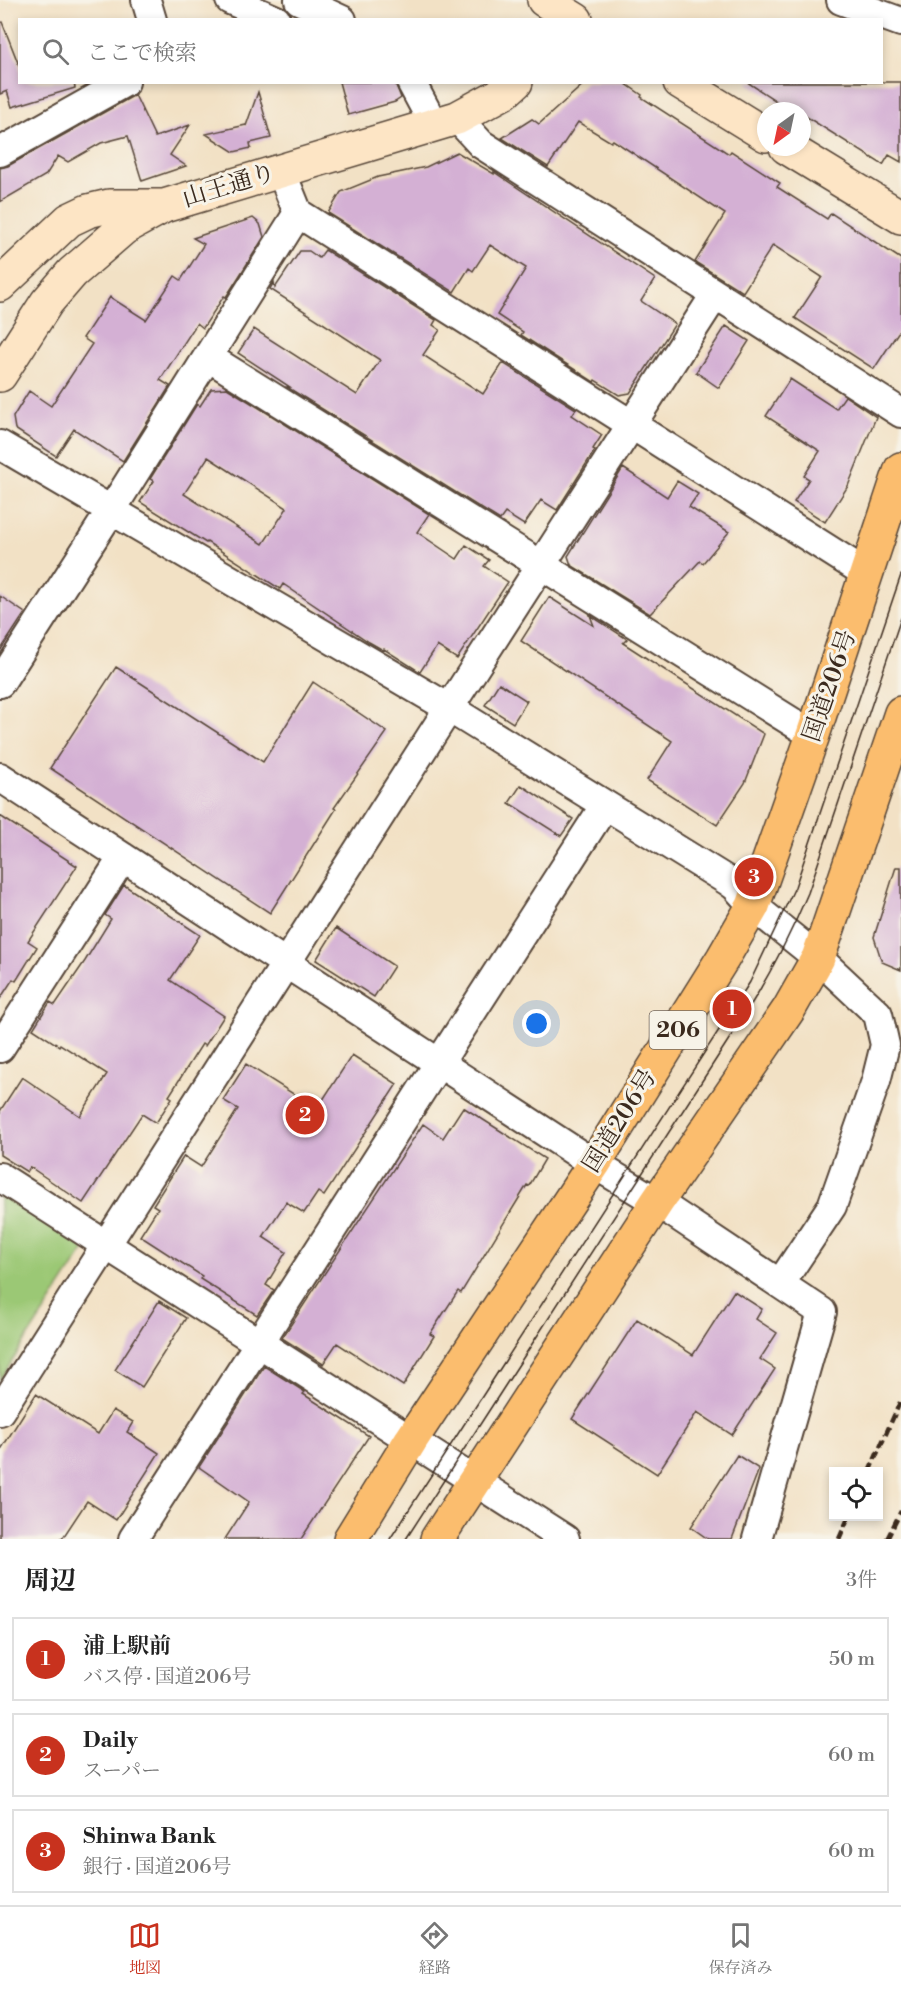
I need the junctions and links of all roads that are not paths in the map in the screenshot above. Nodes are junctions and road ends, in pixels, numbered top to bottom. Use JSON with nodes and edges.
{"nodes":[{"id":1,"x":146,"y":0,"type":"edge"},
{"id":2,"x":230,"y":0,"type":"edge"},
{"id":3,"x":292,"y":0,"type":"edge"},
{"id":4,"x":299,"y":0,"type":"edge"},
{"id":5,"x":544,"y":0,"type":"edge"},
{"id":6,"x":595,"y":0,"type":"edge"},
{"id":7,"x":840,"y":0,"type":"edge"},
{"id":8,"x":151,"y":18,"type":"edge"},
{"id":9,"x":272,"y":18,"type":"edge"},
{"id":10,"x":278,"y":18,"type":"edge"},
{"id":11,"x":338,"y":18,"type":"edge"},
{"id":12,"x":573,"y":18,"type":"edge"},
{"id":13,"x":584,"y":18,"type":"edge"},
{"id":14,"x":901,"y":22,"type":"edge"},
{"id":15,"x":121,"y":84,"type":"edge"},
{"id":16,"x":413,"y":84,"type":"edge"},
{"id":17,"x":514,"y":84,"type":"edge"},
{"id":18,"x":683,"y":84,"type":"edge"},
{"id":19,"x":445,"y":121,"type":"junction"},
{"id":20,"x":757,"y":129,"type":"edge"},
{"id":21,"x":0,"y":152,"type":"edge"},
{"id":22,"x":801,"y":156,"type":"edge"},
{"id":23,"x":281,"y":171,"type":"junction"},
{"id":24,"x":164,"y":206,"type":"junction"},
{"id":25,"x":298,"y":213,"type":"junction"},
{"id":26,"x":901,"y":217,"type":"edge"},
{"id":27,"x":0,"y":285,"type":"edge"},
{"id":28,"x":715,"y":295,"type":"junction"},
{"id":29,"x":208,"y":357,"type":"junction"},
{"id":30,"x":0,"y":375,"type":"edge"},
{"id":31,"x":901,"y":413,"type":"edge"},
{"id":32,"x":631,"y":426,"type":"junction"},
{"id":33,"x":0,"y":445,"type":"edge"},
{"id":34,"x":901,"y":469,"type":"edge"},
{"id":35,"x":112,"y":509,"type":"junction"},
{"id":36,"x":541,"y":566,"type":"junction"},
{"id":37,"x":867,"y":574,"type":"junction"},
{"id":38,"x":0,"y":683,"type":"edge"},
{"id":39,"x":449,"y":708,"type":"junction"},
{"id":40,"x":901,"y":713,"type":"edge"},
{"id":41,"x":813,"y":735,"type":"junction"},
{"id":42,"x":0,"y":777,"type":"edge"},
{"id":43,"x":605,"y":805,"type":"junction"},
{"id":44,"x":123,"y":857,"type":"junction"},
{"id":45,"x":753,"y":906,"type":"junction"},
{"id":46,"x":818,"y":958,"type":"junction"},
{"id":47,"x":286,"y":963,"type":"junction"},
{"id":48,"x":0,"y":1048,"type":"edge"},
{"id":49,"x":439,"y":1062,"type":"junction"},
{"id":50,"x":594,"y":1164,"type":"junction"},
{"id":51,"x":0,"y":1177,"type":"edge"},
{"id":52,"x":657,"y":1202,"type":"junction"},
{"id":53,"x":106,"y":1245,"type":"junction"},
{"id":54,"x":780,"y":1284,"type":"junction"},
{"id":55,"x":259,"y":1343,"type":"junction"},
{"id":56,"x":0,"y":1411,"type":"edge"},
{"id":57,"x":411,"y":1440,"type":"junction"},
{"id":58,"x":474,"y":1480,"type":"junction"},
{"id":59,"x":133,"y":1539,"type":"edge"},
{"id":60,"x":350,"y":1539,"type":"edge"},
{"id":61,"x":437,"y":1539,"type":"edge"},
{"id":62,"x":566,"y":1539,"type":"edge"},
{"id":63,"x":757,"y":1539,"type":"edge"}],
"edges":[{"from":1,"to":8,"type":"street"},
{"from":2,"to":9,"type":"street"},
{"from":3,"to":10,"type":"street"},
{"from":4,"to":11,"type":"street"},
{"from":5,"to":12,"type":"street"},
{"from":6,"to":13,"type":"street"},
{"from":7,"to":14,"type":"street"},
{"from":15,"to":21,"type":"street"},
{"from":16,"to":19,"type":"street"},
{"from":17,"to":19,"type":"street","name":"山王通り"},
{"from":18,"to":20,"type":"street"},
{"from":19,"to":23,"type":"street","name":"山王通り"},
{"from":19,"to":28,"type":"street"},
{"from":22,"to":26,"type":"street"},
{"from":23,"to":24,"type":"street","name":"山王通り"},
{"from":23,"to":25,"type":"street"},
{"from":24,"to":27,"type":"street"},
{"from":24,"to":30,"type":"street","name":"山王通り"},
{"from":25,"to":29,"type":"street"},
{"from":25,"to":32,"type":"street"},
{"from":28,"to":31,"type":"street"},
{"from":28,"to":32,"type":"street"},
{"from":29,"to":35,"type":"street"},
{"from":29,"to":36,"type":"street"},
{"from":32,"to":36,"type":"street"},
{"from":32,"to":37,"type":"street"},
{"from":33,"to":35,"type":"street"},
{"from":34,"to":37,"type":"highway","name":"国道206号","number":"206"},
{"from":35,"to":38,"type":"street"},
{"from":35,"to":39,"type":"street"},
{"from":36,"to":39,"type":"street"},
{"from":36,"to":41,"type":"street"},
{"from":37,"to":41,"type":"highway","name":"国道206号","number":"206"},
{"from":39,"to":43,"type":"street"},
{"from":39,"to":47,"type":"street"},
{"from":40,"to":46,"type":"highway"},
{"from":41,"to":45,"type":"highway","name":"国道206号","number":"206"},
{"from":42,"to":44,"type":"street"},
{"from":43,"to":45,"type":"street"},
{"from":43,"to":49,"type":"street"},
{"from":44,"to":47,"type":"street"},
{"from":44,"to":48,"type":"street"},
{"from":45,"to":46,"type":"street"},
{"from":45,"to":50,"type":"highway","name":"国道206号","number":"206"},
{"from":46,"to":52,"type":"highway"},
{"from":46,"to":54,"type":"street"},
{"from":47,"to":49,"type":"street"},
{"from":47,"to":53,"type":"street"},
{"from":49,"to":50,"type":"street"},
{"from":49,"to":55,"type":"street"},
{"from":50,"to":52,"type":"street"},
{"from":50,"to":57,"type":"highway","name":"国道206号","number":"206"},
{"from":51,"to":53,"type":"street"},
{"from":52,"to":54,"type":"street"},
{"from":52,"to":58,"type":"highway"},
{"from":53,"to":55,"type":"street"},
{"from":53,"to":56,"type":"street"},
{"from":54,"to":63,"type":"street"},
{"from":55,"to":57,"type":"street"},
{"from":55,"to":59,"type":"street"},
{"from":57,"to":58,"type":"street"},
{"from":57,"to":60,"type":"highway","name":"国道206号","number":"206"},
{"from":58,"to":61,"type":"highway"},
{"from":58,"to":62,"type":"street"}]}
